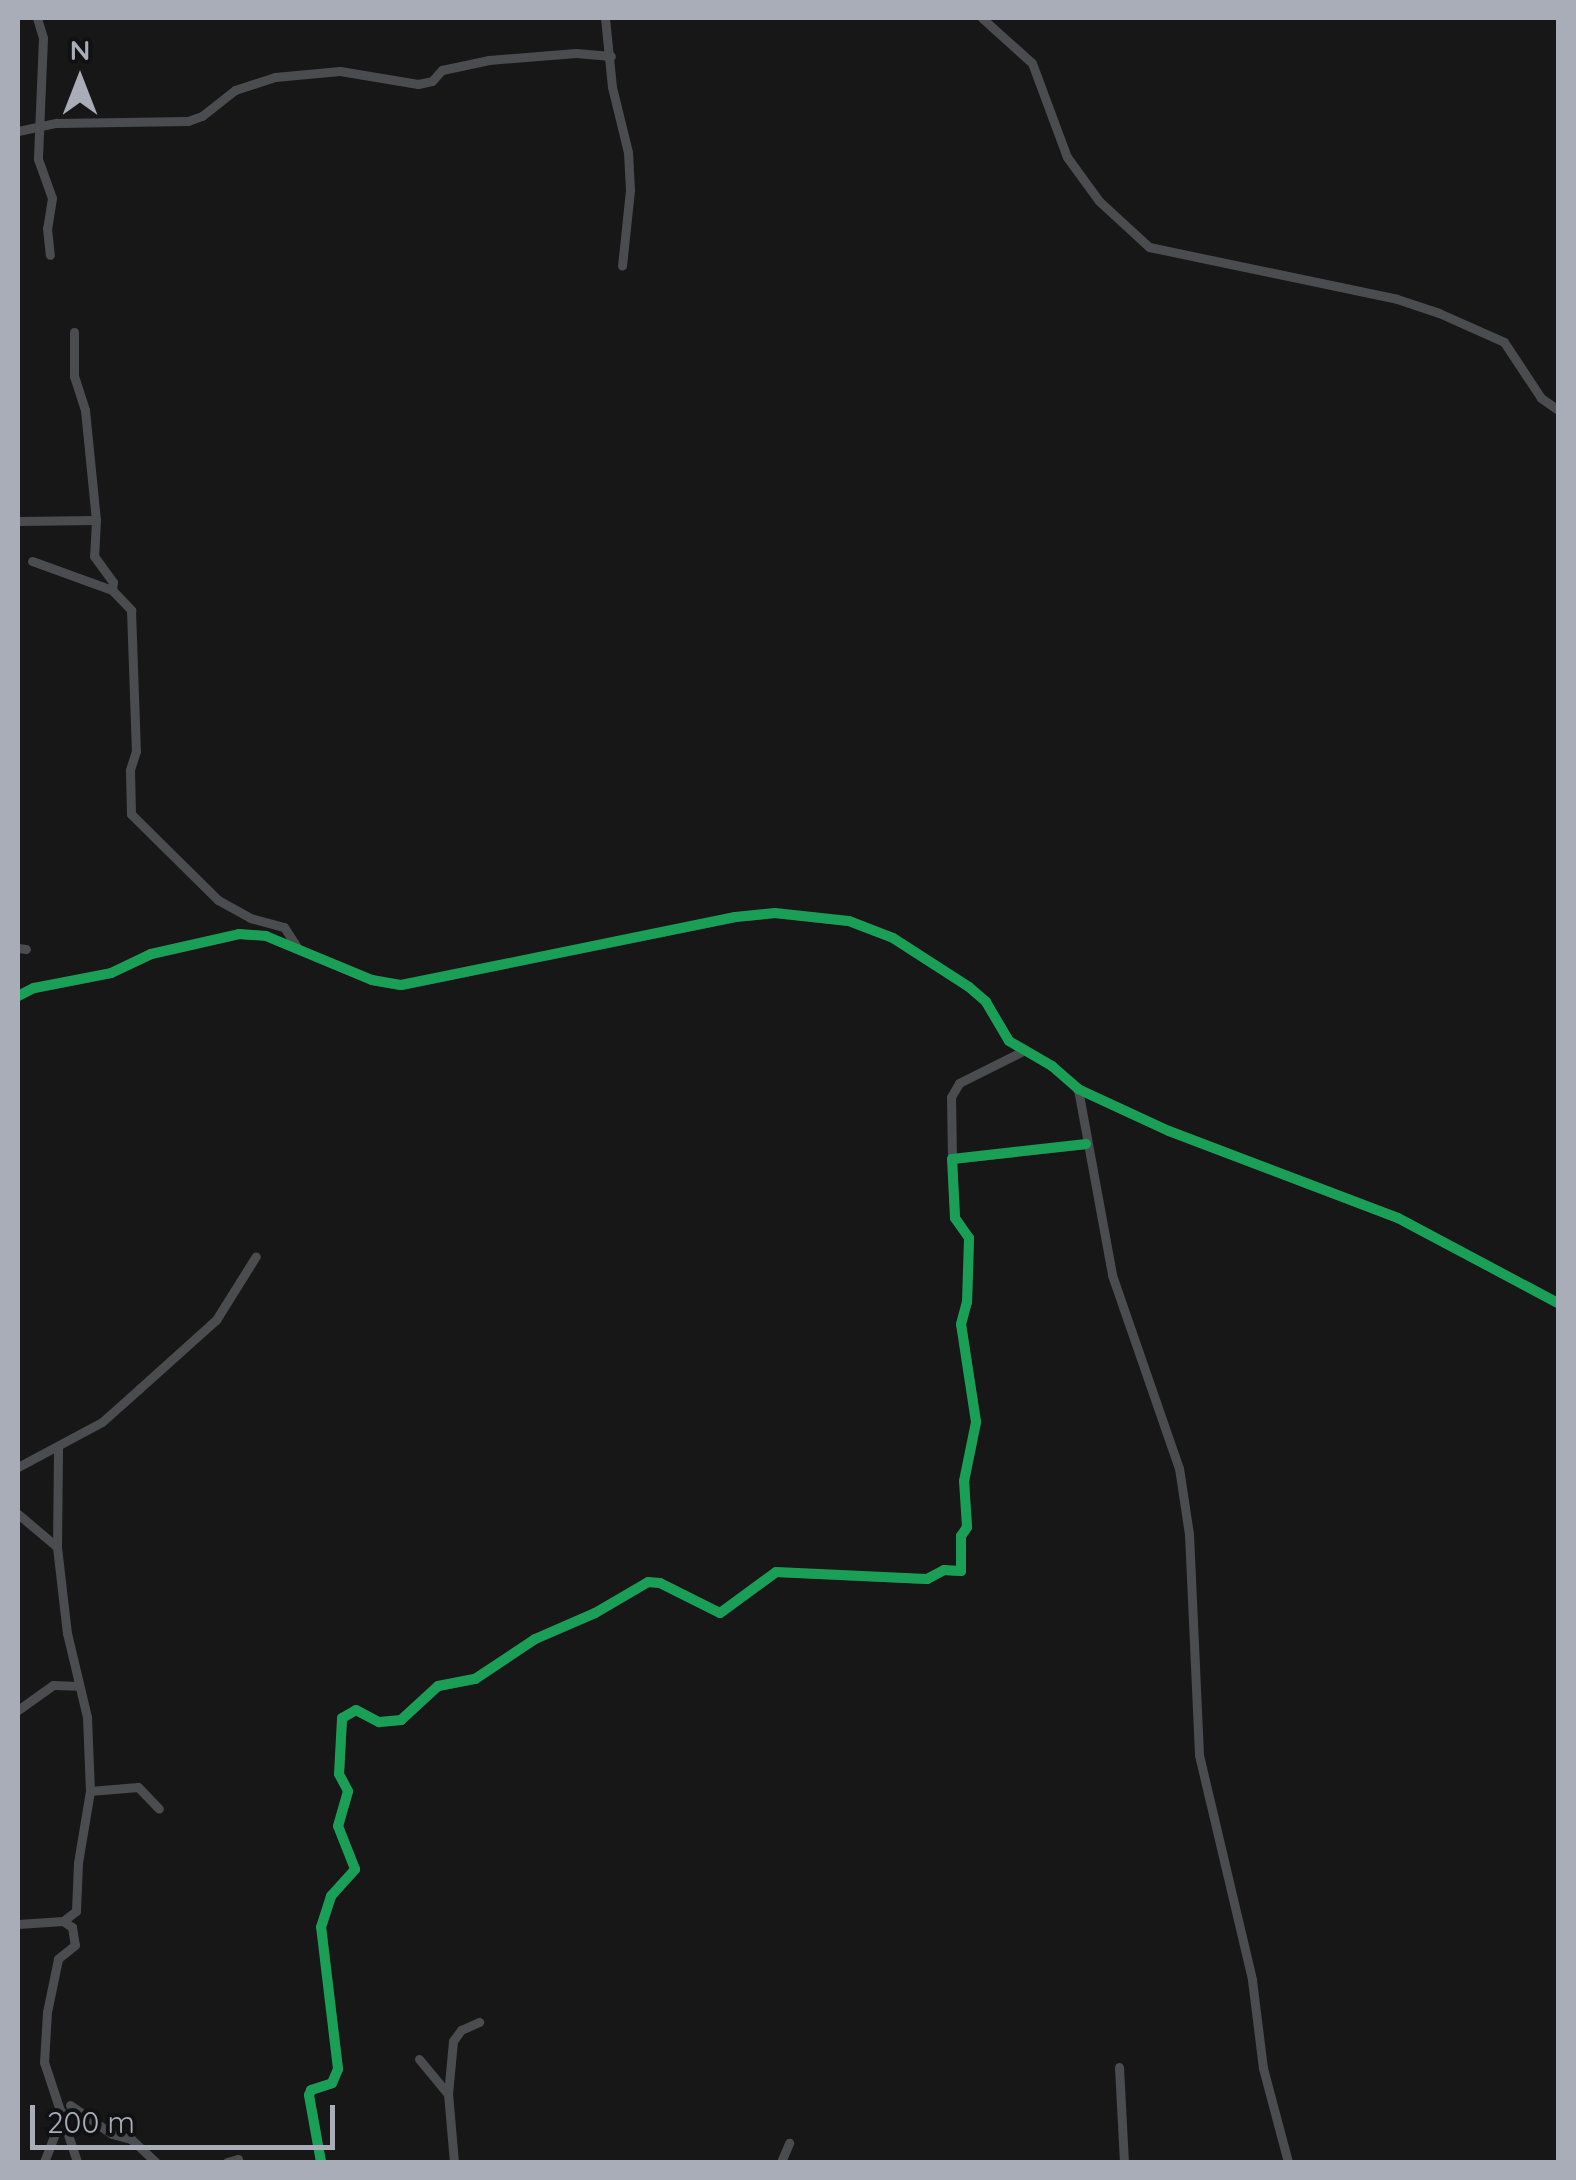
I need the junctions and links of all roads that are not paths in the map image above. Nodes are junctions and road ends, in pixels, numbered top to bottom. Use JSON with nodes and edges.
{"nodes":[{"id":1,"x":37,"y":18,"type":"edge"},
{"id":2,"x":605,"y":18,"type":"edge"},
{"id":3,"x":982,"y":18,"type":"edge"},
{"id":4,"x":611,"y":56,"type":"junction"},
{"id":5,"x":41,"y":129,"type":"junction"},
{"id":6,"x":18,"y":131,"type":"edge"},
{"id":7,"x":50,"y":256,"type":"dead end"},
{"id":8,"x":622,"y":266,"type":"dead end"},
{"id":9,"x":74,"y":332,"type":"dead end"},
{"id":10,"x":1558,"y":410,"type":"edge"},
{"id":11,"x":96,"y":520,"type":"junction"},
{"id":12,"x":18,"y":521,"type":"edge"},
{"id":13,"x":32,"y":561,"type":"dead end"},
{"id":14,"x":112,"y":590,"type":"junction"},
{"id":15,"x":297,"y":947,"type":"junction"},
{"id":16,"x":18,"y":996,"type":"edge"},
{"id":17,"x":1023,"y":1051,"type":"junction"},
{"id":18,"x":1078,"y":1089,"type":"junction"},
{"id":19,"x":1086,"y":1144,"type":"junction"},
{"id":20,"x":952,"y":1159,"type":"junction"},
{"id":21,"x":256,"y":1256,"type":"dead end"},
{"id":22,"x":1558,"y":1303,"type":"edge"},
{"id":23,"x":58,"y":1446,"type":"junction"},
{"id":24,"x":18,"y":1467,"type":"edge"},
{"id":25,"x":18,"y":1514,"type":"edge"},
{"id":26,"x":57,"y":1547,"type":"junction"},
{"id":27,"x":78,"y":1686,"type":"junction"},
{"id":28,"x":18,"y":1710,"type":"edge"},
{"id":29,"x":90,"y":1791,"type":"junction"},
{"id":30,"x":159,"y":1809,"type":"dead end"},
{"id":31,"x":63,"y":1921,"type":"junction"},
{"id":32,"x":18,"y":1924,"type":"edge"},
{"id":33,"x":478,"y":2022,"type":"dead end"},
{"id":34,"x":419,"y":2058,"type":"dead end"},
{"id":35,"x":1119,"y":2068,"type":"dead end"},
{"id":36,"x":448,"y":2094,"type":"junction"},
{"id":37,"x":66,"y":2109,"type":"junction"},
{"id":38,"x":789,"y":2143,"type":"dead end"},
{"id":39,"x":44,"y":2162,"type":"edge"},
{"id":40,"x":77,"y":2162,"type":"edge"},
{"id":41,"x":156,"y":2162,"type":"edge"},
{"id":42,"x":227,"y":2162,"type":"edge"},
{"id":43,"x":238,"y":2162,"type":"edge"},
{"id":44,"x":321,"y":2162,"type":"edge"},
{"id":45,"x":454,"y":2162,"type":"edge"},
{"id":46,"x":781,"y":2162,"type":"edge"},
{"id":47,"x":1124,"y":2162,"type":"edge"},
{"id":48,"x":1288,"y":2162,"type":"edge"}],
"edges":[{"from":1,"to":5,"type":"street"},
{"from":2,"to":4,"type":"street"},
{"from":3,"to":10,"type":"street"},
{"from":4,"to":5,"type":"street"},
{"from":4,"to":8,"type":"street"},
{"from":5,"to":6,"type":"street"},
{"from":5,"to":7,"type":"street"},
{"from":9,"to":11,"type":"street"},
{"from":11,"to":12,"type":"street"},
{"from":11,"to":14,"type":"street"},
{"from":13,"to":14,"type":"street"},
{"from":14,"to":15,"type":"street"},
{"from":15,"to":16,"type":"street"},
{"from":15,"to":17,"type":"street"},
{"from":17,"to":18,"type":"street"},
{"from":17,"to":20,"type":"street"},
{"from":18,"to":19,"type":"street"},
{"from":18,"to":22,"type":"street"},
{"from":19,"to":20,"type":"street"},
{"from":19,"to":48,"type":"street"},
{"from":20,"to":44,"type":"street"},
{"from":21,"to":23,"type":"street"},
{"from":23,"to":24,"type":"street"},
{"from":23,"to":26,"type":"street"},
{"from":25,"to":26,"type":"street"},
{"from":26,"to":27,"type":"street"},
{"from":27,"to":28,"type":"street"},
{"from":27,"to":29,"type":"street"},
{"from":29,"to":30,"type":"street"},
{"from":29,"to":31,"type":"street"},
{"from":31,"to":32,"type":"street"},
{"from":31,"to":37,"type":"street"},
{"from":33,"to":36,"type":"street"},
{"from":34,"to":36,"type":"street"},
{"from":35,"to":47,"type":"street"},
{"from":36,"to":45,"type":"street"},
{"from":37,"to":39,"type":"street"},
{"from":37,"to":40,"type":"street"},
{"from":37,"to":41,"type":"street"},
{"from":38,"to":46,"type":"street"},
{"from":42,"to":43,"type":"street"}]}
